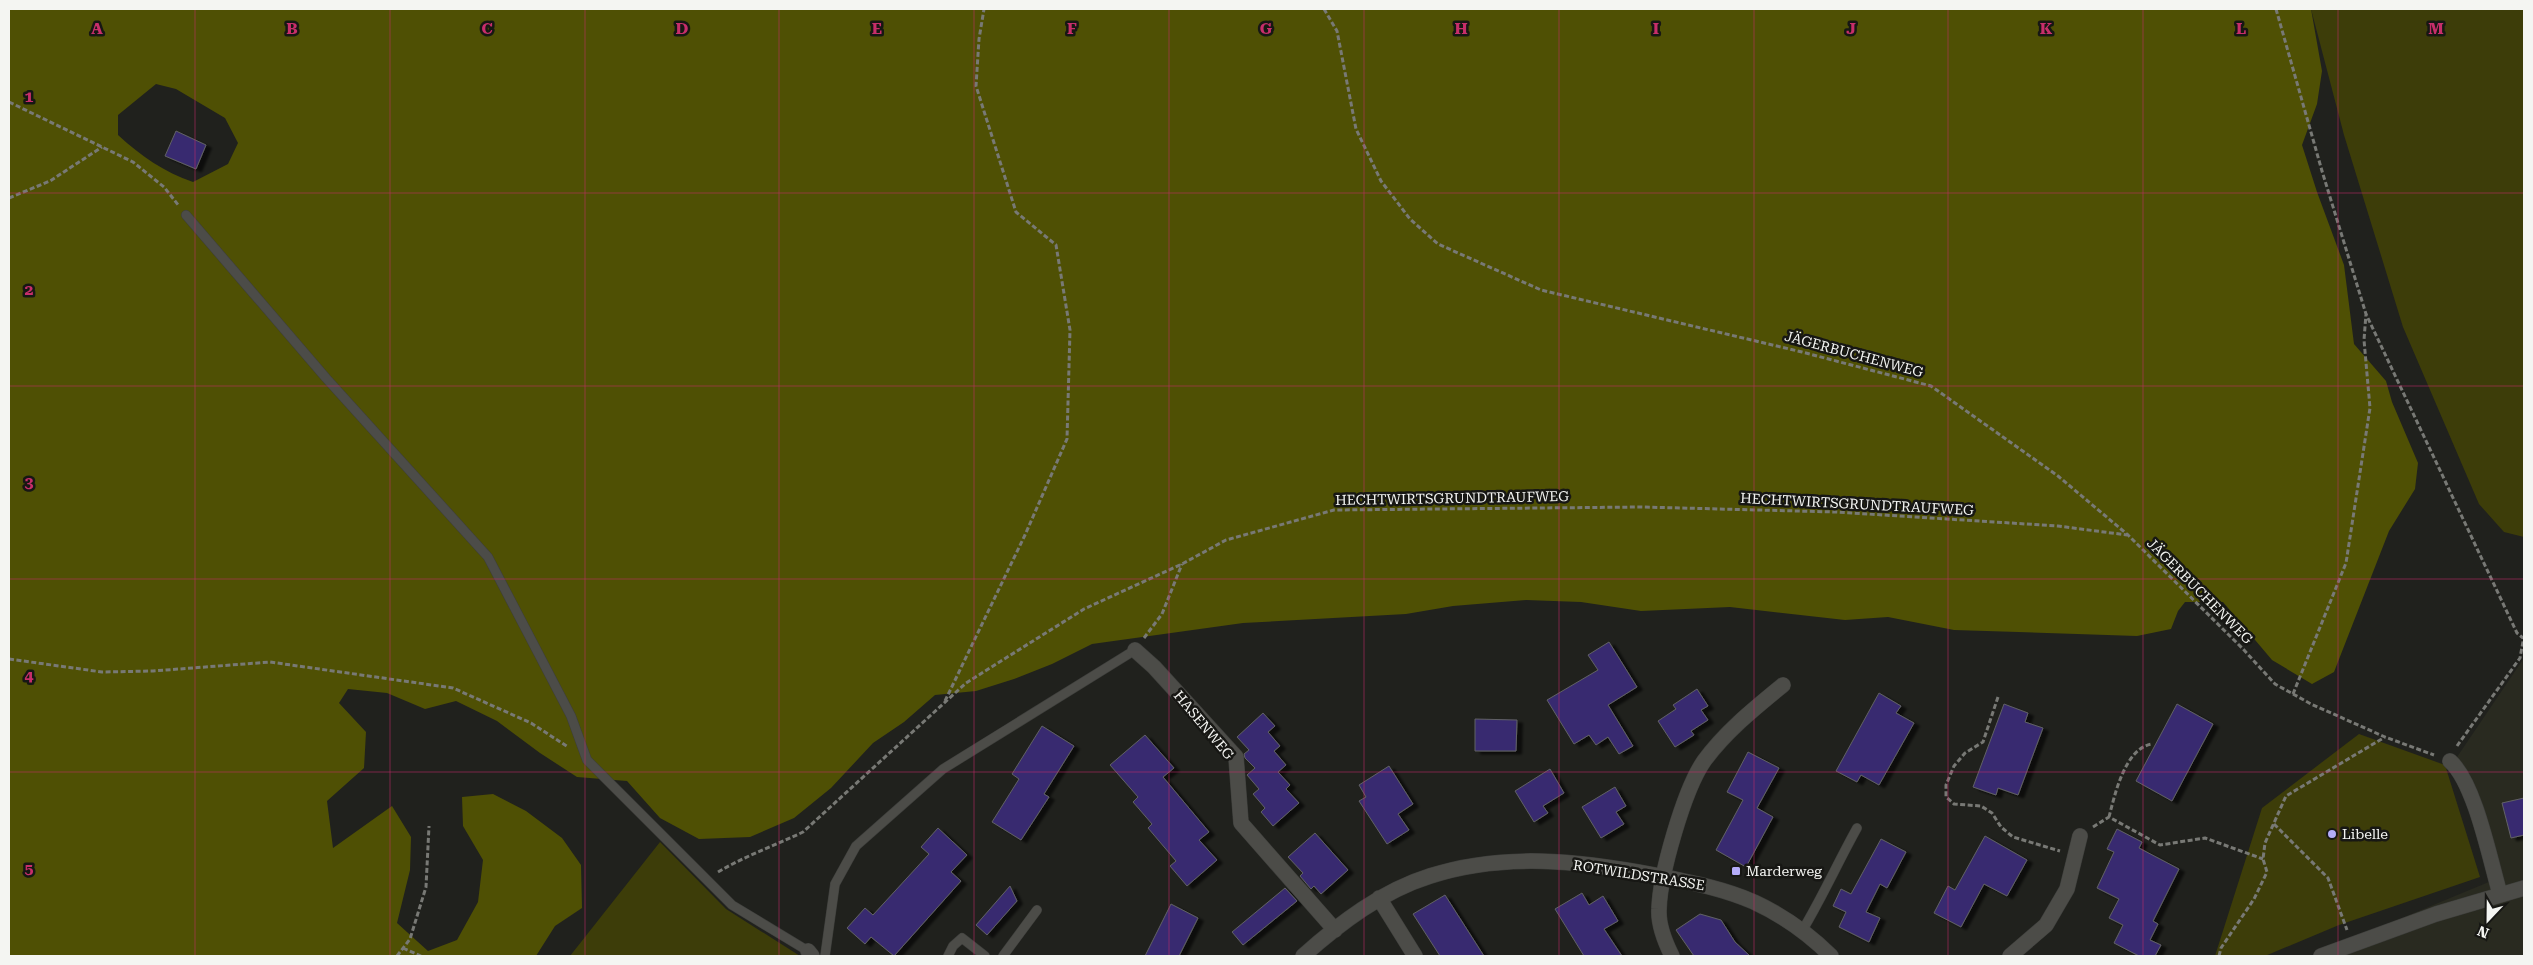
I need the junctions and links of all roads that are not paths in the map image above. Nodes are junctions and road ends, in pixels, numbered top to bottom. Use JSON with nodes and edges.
{"nodes":[{"id":1,"x":186,"y":215,"type":"road end"},
{"id":2,"x":1135,"y":650,"type":"joint"},
{"id":3,"x":1784,"y":685,"type":"dead end"},
{"id":4,"x":2450,"y":761,"type":"road end"},
{"id":5,"x":1857,"y":828,"type":"dead end"},
{"id":6,"x":2080,"y":836,"type":"road end"},
{"id":7,"x":1663,"y":877,"type":"junction"},
{"id":8,"x":2524,"y":888,"type":"edge"},
{"id":9,"x":2500,"y":894,"type":"junction"},
{"id":10,"x":1379,"y":898,"type":"junction"},
{"id":11,"x":1037,"y":910,"type":"dead end"},
{"id":12,"x":1335,"y":930,"type":"junction"},
{"id":13,"x":1802,"y":932,"type":"junction"},
{"id":14,"x":810,"y":953,"type":"edge"},
{"id":15,"x":825,"y":956,"type":"edge"},
{"id":16,"x":948,"y":956,"type":"edge"},
{"id":17,"x":985,"y":956,"type":"edge"},
{"id":18,"x":1003,"y":956,"type":"edge"},
{"id":19,"x":1303,"y":956,"type":"edge"},
{"id":20,"x":1415,"y":956,"type":"edge"},
{"id":21,"x":1672,"y":956,"type":"edge"},
{"id":22,"x":1831,"y":956,"type":"edge"},
{"id":23,"x":2010,"y":956,"type":"edge"},
{"id":24,"x":2321,"y":956,"type":"edge"}],
"edges":[{"from":1,"to":14,"type":"lane"},
{"from":2,"to":12,"type":"street","name":"HASENWEG"},
{"from":2,"to":15,"type":"lane"},
{"from":3,"to":7,"type":"street"},
{"from":4,"to":9,"type":"street"},
{"from":5,"to":13,"type":"lane"},
{"from":6,"to":23,"type":"street"},
{"from":7,"to":10,"type":"street","name":"ROTWILDSTRASSE"},
{"from":7,"to":13,"type":"street","name":"ROTWILDSTRASSE"},
{"from":7,"to":21,"type":"street"},
{"from":8,"to":9,"type":"street"},
{"from":9,"to":24,"type":"street"},
{"from":10,"to":12,"type":"street","name":"ROTWILDSTRASSE"},
{"from":10,"to":20,"type":"street"},
{"from":11,"to":18,"type":"lane"},
{"from":12,"to":19,"type":"street","name":"ROTWILDSTRASSE"},
{"from":13,"to":22,"type":"street","name":"ROTWILDSTRASSE"},
{"from":16,"to":17,"type":"lane"}]}
